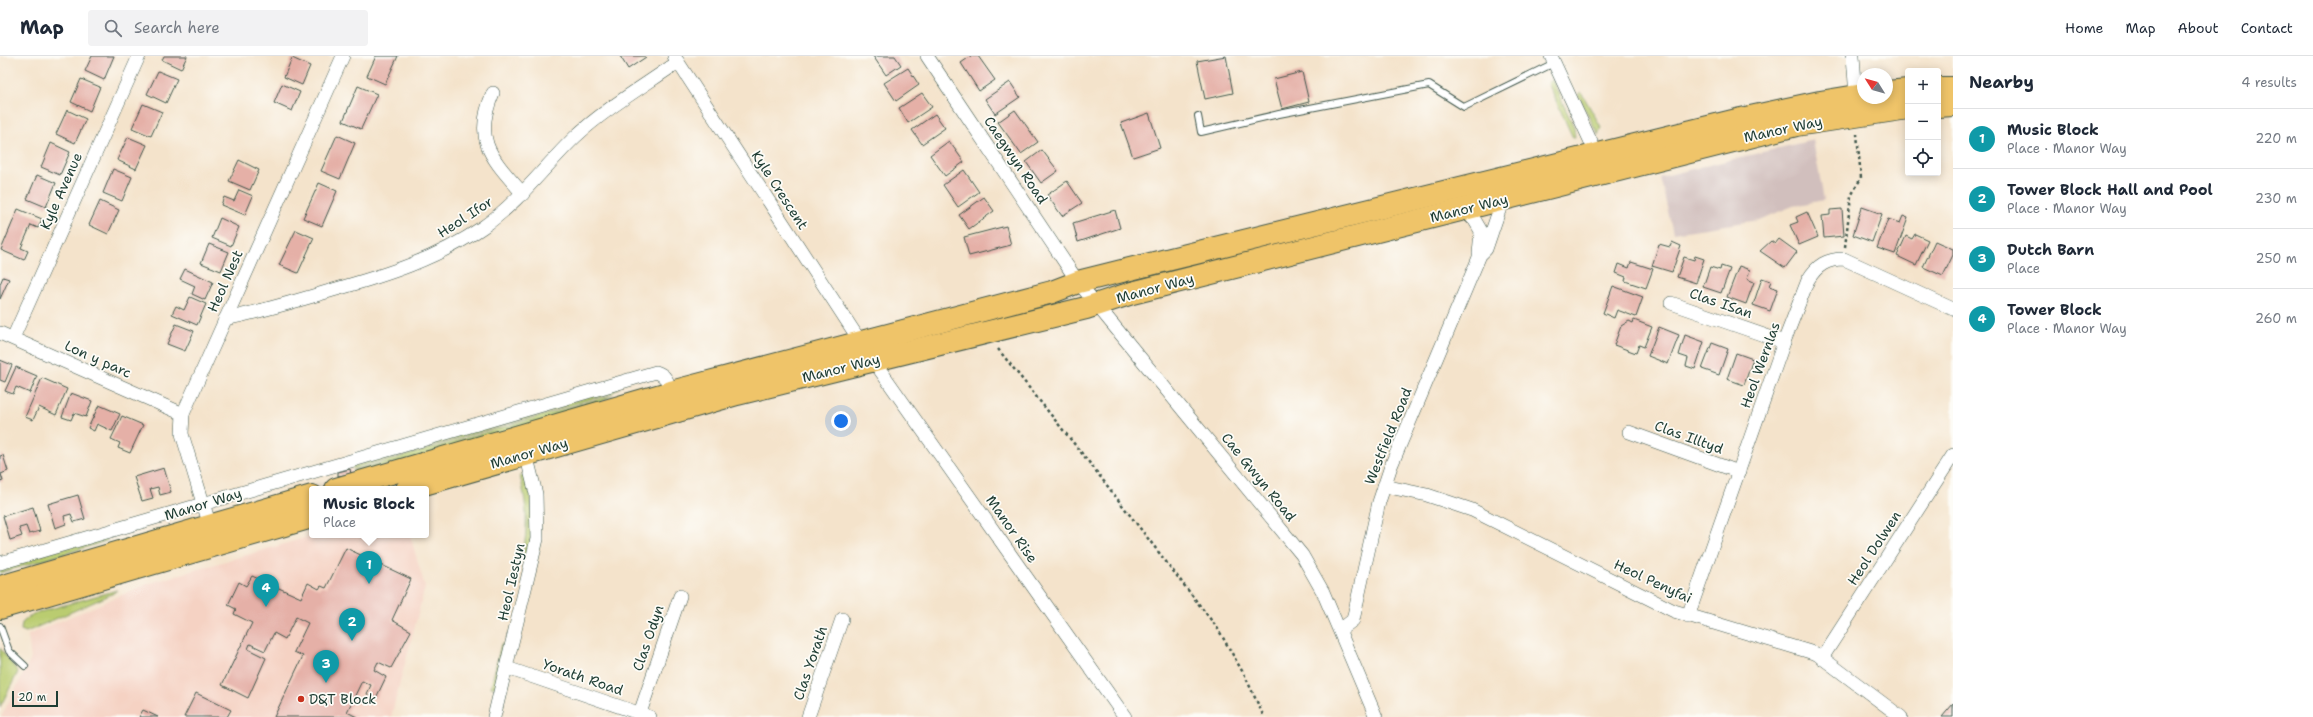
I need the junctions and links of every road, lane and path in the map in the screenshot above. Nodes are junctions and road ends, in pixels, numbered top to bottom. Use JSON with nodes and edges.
{"nodes":[{"id":1,"x":139,"y":56,"type":"edge"},
{"id":2,"x":343,"y":56,"type":"edge"},
{"id":3,"x":927,"y":56,"type":"edge"},
{"id":4,"x":1853,"y":56,"type":"edge"},
{"id":5,"x":676,"y":59,"type":"edge"},
{"id":6,"x":1552,"y":60,"type":"edge"},
{"id":7,"x":1857,"y":82,"type":"edge"},
{"id":8,"x":1941,"y":88,"type":"edge"},
{"id":9,"x":1953,"y":88,"type":"edge"},
{"id":10,"x":1905,"y":90,"type":"edge"},
{"id":11,"x":1893,"y":91,"type":"edge"},
{"id":12,"x":493,"y":94,"type":"dead end"},
{"id":13,"x":1857,"y":95,"type":"edge"},
{"id":14,"x":1953,"y":105,"type":"edge"},
{"id":15,"x":1941,"y":106,"type":"edge"},
{"id":16,"x":1905,"y":108,"type":"edge"},
{"id":17,"x":1198,"y":116,"type":"dead end"},
{"id":18,"x":1856,"y":128,"type":"dead end"},
{"id":19,"x":1597,"y":155,"type":"junction"},
{"id":20,"x":523,"y":194,"type":"junction"},
{"id":21,"x":1503,"y":199,"type":"junction"},
{"id":22,"x":1462,"y":209,"type":"junction"},
{"id":23,"x":1480,"y":256,"type":"junction"},
{"id":24,"x":1844,"y":259,"type":"junction"},
{"id":25,"x":1078,"y":282,"type":"junction"},
{"id":26,"x":1671,"y":303,"type":"dead end"},
{"id":27,"x":1096,"y":305,"type":"junction"},
{"id":28,"x":1953,"y":309,"type":"edge"},
{"id":29,"x":225,"y":319,"type":"junction"},
{"id":30,"x":0,"y":333,"type":"edge"},
{"id":31,"x":13,"y":338,"type":"junction"},
{"id":32,"x":860,"y":341,"type":"junction"},
{"id":33,"x":1784,"y":342,"type":"junction"},
{"id":34,"x":1006,"y":359,"type":"dead end"},
{"id":35,"x":873,"y":360,"type":"junction"},
{"id":36,"x":671,"y":392,"type":"junction"},
{"id":37,"x":183,"y":414,"type":"junction"},
{"id":38,"x":1629,"y":432,"type":"dead end"},
{"id":39,"x":526,"y":454,"type":"junction"},
{"id":40,"x":1953,"y":456,"type":"edge"},
{"id":41,"x":1739,"y":472,"type":"junction"},
{"id":42,"x":346,"y":486,"type":"edge"},
{"id":43,"x":417,"y":486,"type":"edge"},
{"id":44,"x":1384,"y":486,"type":"junction"},
{"id":45,"x":309,"y":497,"type":"edge"},
{"id":46,"x":203,"y":504,"type":"junction"},
{"id":47,"x":309,"y":518,"type":"edge"},
{"id":48,"x":210,"y":526,"type":"junction"},
{"id":49,"x":0,"y":563,"type":"edge"},
{"id":50,"x":0,"y":587,"type":"edge"},
{"id":51,"x":680,"y":596,"type":"dead end"},
{"id":52,"x":0,"y":608,"type":"edge"},
{"id":53,"x":1688,"y":616,"type":"junction"},
{"id":54,"x":842,"y":619,"type":"dead end"},
{"id":55,"x":0,"y":626,"type":"edge"},
{"id":56,"x":1340,"y":630,"type":"junction"},
{"id":57,"x":1822,"y":658,"type":"junction"},
{"id":58,"x":25,"y":666,"type":"dead end"},
{"id":59,"x":507,"y":668,"type":"junction"},
{"id":60,"x":645,"y":715,"type":"edge"},
{"id":61,"x":494,"y":717,"type":"edge"},
{"id":62,"x":808,"y":717,"type":"edge"},
{"id":63,"x":1125,"y":717,"type":"edge"},
{"id":64,"x":1264,"y":717,"type":"edge"},
{"id":65,"x":1376,"y":717,"type":"edge"},
{"id":66,"x":1901,"y":717,"type":"edge"}],
"edges":[{"from":1,"to":31,"type":"street","name":"Kyle Avenue"},
{"from":2,"to":29,"type":"street","name":"Heol Nest"},
{"from":3,"to":25,"type":"street","name":"Caegwyn Road"},
{"from":4,"to":7,"type":"street"},
{"from":5,"to":20,"type":"street","name":"Heol Ifor"},
{"from":5,"to":32,"type":"street","name":"Kyle Crescent"},
{"from":6,"to":17,"type":"lane"},
{"from":6,"to":19,"type":"street"},
{"from":8,"to":9,"type":"highway"},
{"from":10,"to":11,"type":"highway"},
{"from":12,"to":20,"type":"street"},
{"from":13,"to":19,"type":"highway","name":"Manor Way"},
{"from":14,"to":15,"type":"highway"},
{"from":16,"to":21,"type":"highway","name":"Manor Way"},
{"from":18,"to":24,"type":"path"},
{"from":19,"to":25,"type":"highway","name":"Manor Way"},
{"from":20,"to":29,"type":"street","name":"Heol Ifor"},
{"from":21,"to":22,"type":"highway","name":"Manor Way"},
{"from":21,"to":23,"type":"street","name":"Westfield Road"},
{"from":22,"to":23,"type":"street","name":"Westfield Road"},
{"from":22,"to":27,"type":"highway","name":"Manor Way"},
{"from":23,"to":44,"type":"street","name":"Westfield Road"},
{"from":24,"to":28,"type":"street"},
{"from":24,"to":33,"type":"street","name":"Heol Wernlas"},
{"from":25,"to":27,"type":"street","name":"Cae Gwyn Road"},
{"from":25,"to":32,"type":"highway","name":"Manor Way"},
{"from":26,"to":33,"type":"street","name":"Clas ISan"},
{"from":27,"to":35,"type":"highway","name":"Manor Way"},
{"from":27,"to":56,"type":"street","name":"Cae Gwyn Road"},
{"from":29,"to":37,"type":"street","name":"Heol Nest"},
{"from":30,"to":31,"type":"street","name":"Lon y parc"},
{"from":31,"to":37,"type":"street","name":"Lon y parc"},
{"from":32,"to":36,"type":"highway","name":"Manor Way"},
{"from":33,"to":41,"type":"street","name":"Heol Wernlas"},
{"from":34,"to":64,"type":"path"},
{"from":35,"to":39,"type":"highway","name":"Manor Way"},
{"from":35,"to":63,"type":"street","name":"Manor Rise"},
{"from":36,"to":42,"type":"highway","name":"Manor Way"},
{"from":36,"to":46,"type":"street","name":"Manor Way"},
{"from":37,"to":46,"type":"street","name":"Heol Nest"},
{"from":38,"to":41,"type":"street","name":"Clas Illtyd"},
{"from":39,"to":43,"type":"highway","name":"Manor Way"},
{"from":39,"to":59,"type":"street","name":"Heol Iestyn"},
{"from":40,"to":57,"type":"street","name":"Heol Dolwen"},
{"from":41,"to":53,"type":"street","name":"Heol Wernlas"},
{"from":44,"to":53,"type":"street","name":"Heol Penyfai"},
{"from":44,"to":56,"type":"street","name":"Westfield Road"},
{"from":45,"to":48,"type":"highway","name":"Manor Way"},
{"from":46,"to":48,"type":"street","name":"Heol Nest"},
{"from":46,"to":49,"type":"street","name":"Manor Way"},
{"from":47,"to":52,"type":"highway"},
{"from":48,"to":50,"type":"highway","name":"Manor Way"},
{"from":51,"to":60,"type":"street","name":"Clas Odyn"},
{"from":53,"to":57,"type":"street","name":"Heol Penyfai"},
{"from":54,"to":62,"type":"street","name":"Clas Yorath"},
{"from":55,"to":58,"type":"lane"},
{"from":56,"to":65,"type":"street","name":"Cae Gwyn Road"},
{"from":57,"to":66,"type":"street","name":"Heol Penyfai"},
{"from":59,"to":60,"type":"street","name":"Yorath Road"},
{"from":59,"to":61,"type":"street","name":"Heol Iestyn"}]}
